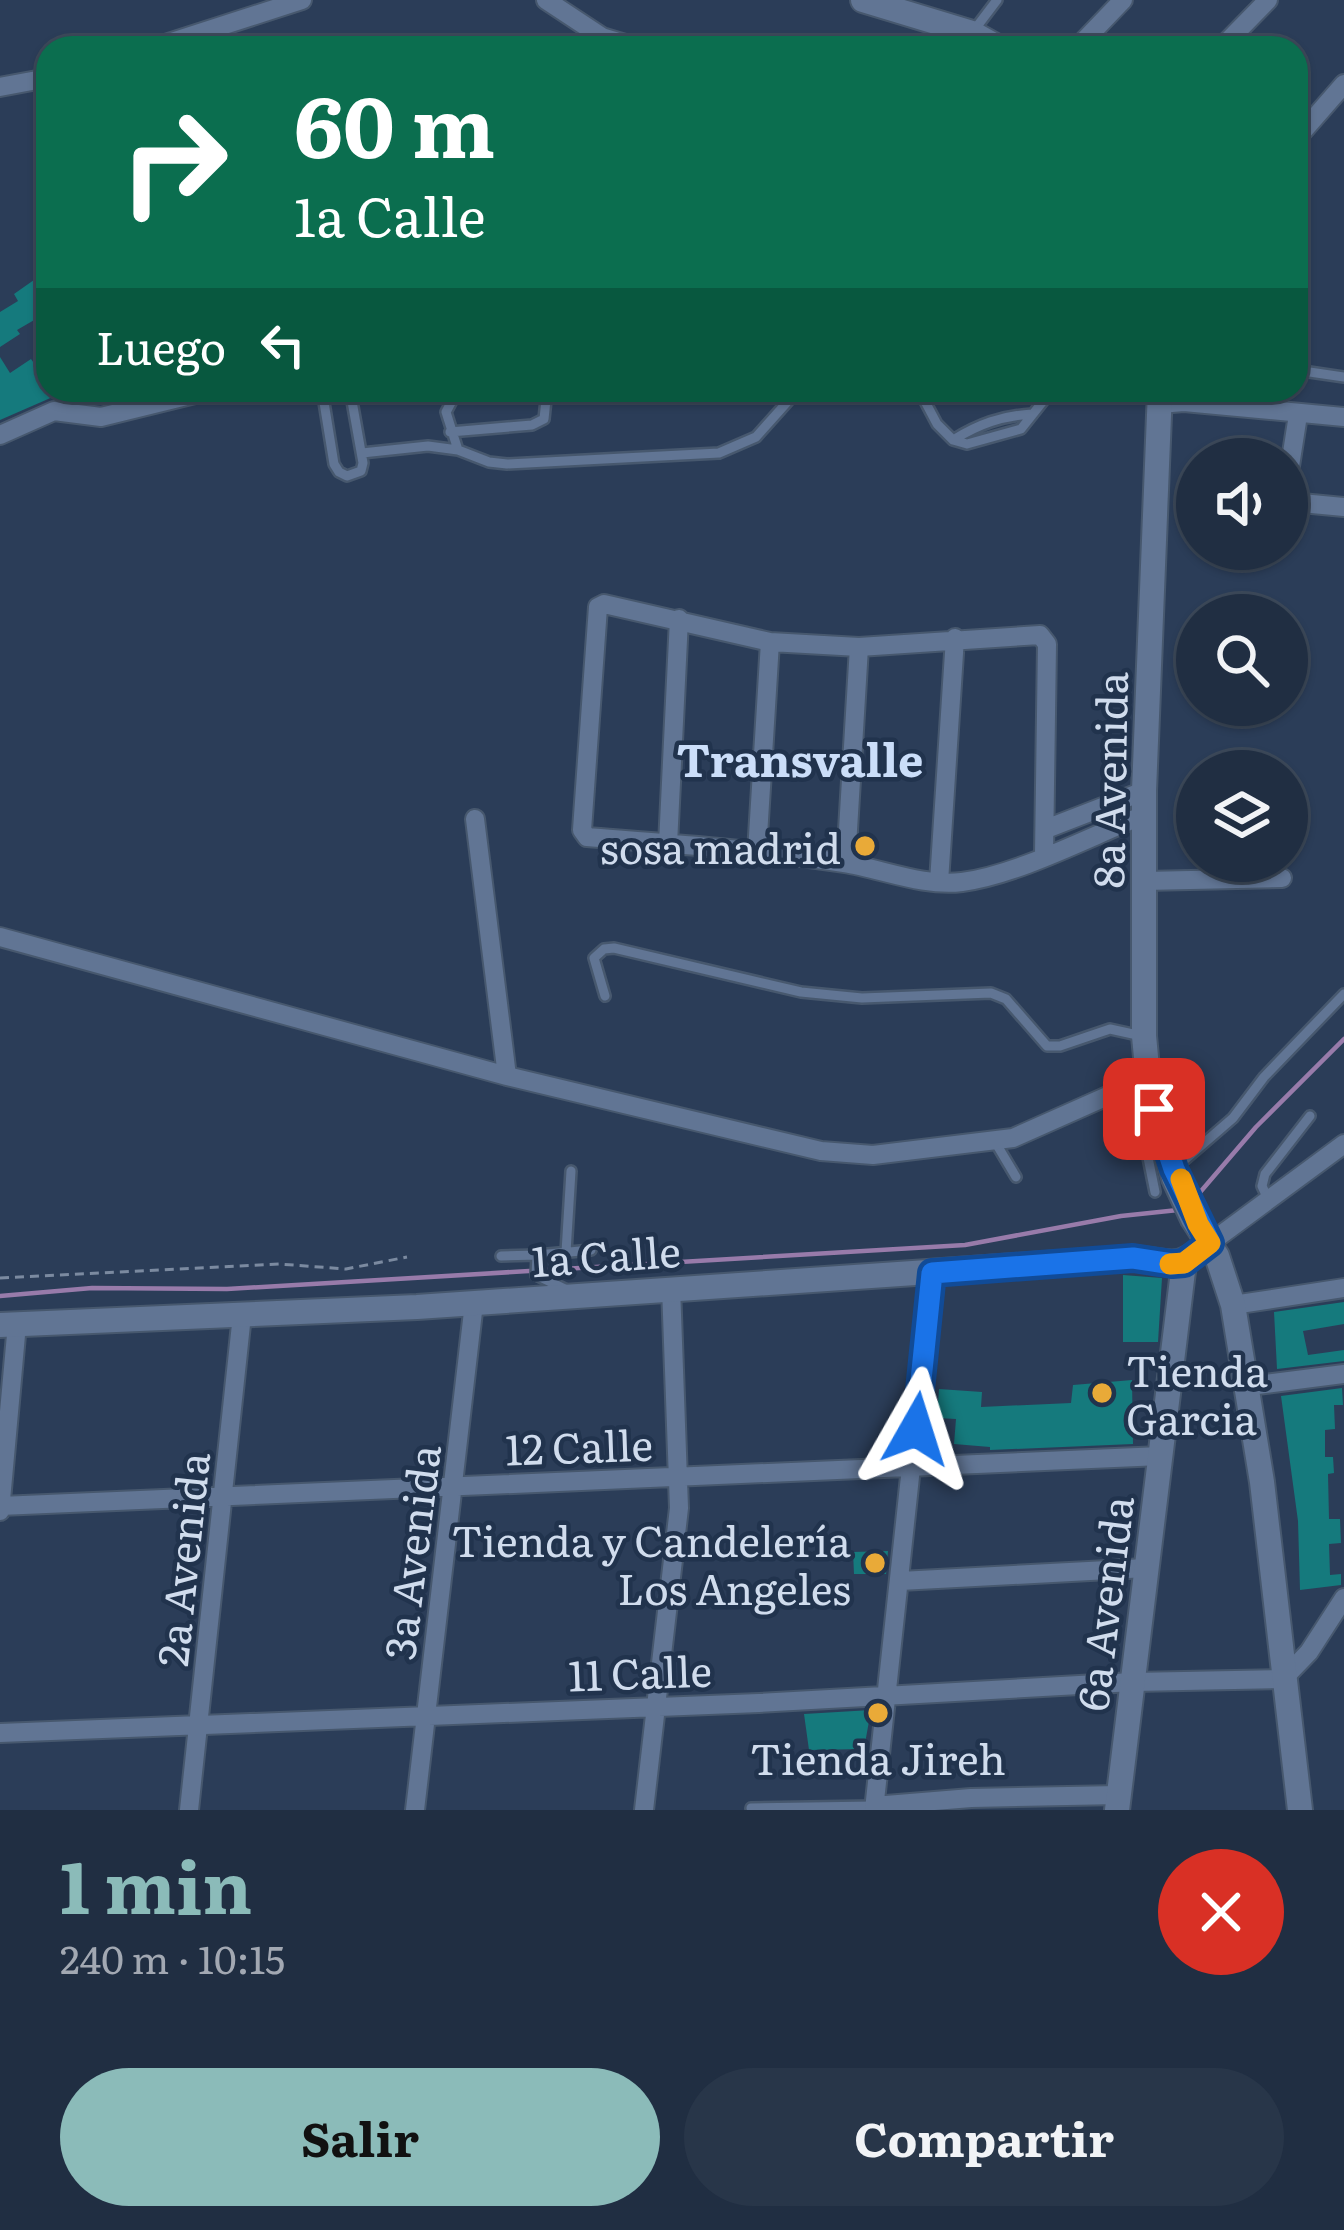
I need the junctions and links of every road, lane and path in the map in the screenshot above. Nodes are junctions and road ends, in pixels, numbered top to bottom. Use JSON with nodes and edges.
{"nodes":[{"id":1,"x":302,"y":0,"type":"edge"},
{"id":2,"x":546,"y":0,"type":"edge"},
{"id":3,"x":997,"y":0,"type":"edge"},
{"id":4,"x":1123,"y":0,"type":"edge"},
{"id":5,"x":1268,"y":0,"type":"edge"},
{"id":6,"x":874,"y":2,"type":"edge"},
{"id":7,"x":972,"y":33,"type":"junction"},
{"id":8,"x":190,"y":36,"type":"edge"},
{"id":9,"x":600,"y":36,"type":"edge"},
{"id":10,"x":977,"y":36,"type":"edge"},
{"id":11,"x":1088,"y":36,"type":"edge"},
{"id":12,"x":1233,"y":36,"type":"edge"},
{"id":13,"x":36,"y":80,"type":"edge"},
{"id":14,"x":1344,"y":84,"type":"edge"},
{"id":15,"x":0,"y":87,"type":"edge"},
{"id":16,"x":1308,"y":125,"type":"edge"},
{"id":17,"x":1308,"y":372,"type":"edge"},
{"id":18,"x":1344,"y":377,"type":"edge"},
{"id":19,"x":162,"y":402,"type":"edge"},
{"id":20,"x":324,"y":402,"type":"edge"},
{"id":21,"x":352,"y":402,"type":"edge"},
{"id":22,"x":451,"y":402,"type":"edge"},
{"id":23,"x":546,"y":402,"type":"edge"},
{"id":24,"x":787,"y":402,"type":"edge"},
{"id":25,"x":925,"y":402,"type":"edge"},
{"id":26,"x":1043,"y":402,"type":"edge"},
{"id":27,"x":1159,"y":402,"type":"edge"},
{"id":28,"x":1184,"y":402,"type":"edge"},
{"id":29,"x":1034,"y":414,"type":"junction"},
{"id":30,"x":1298,"y":415,"type":"junction"},
{"id":31,"x":1344,"y":417,"type":"edge"},
{"id":32,"x":449,"y":432,"type":"junction"},
{"id":33,"x":0,"y":435,"type":"edge"},
{"id":34,"x":1294,"y":438,"type":"edge"},
{"id":35,"x":953,"y":440,"type":"junction"},
{"id":36,"x":458,"y":451,"type":"junction"},
{"id":37,"x":362,"y":453,"type":"junction"},
{"id":38,"x":1308,"y":504,"type":"edge"},
{"id":39,"x":1344,"y":507,"type":"edge"},
{"id":40,"x":680,"y":619,"type":"junction"},
{"id":41,"x":956,"y":638,"type":"junction"},
{"id":42,"x":770,"y":642,"type":"junction"},
{"id":43,"x":859,"y":647,"type":"junction"},
{"id":44,"x":1144,"y":803,"type":"junction"},
{"id":45,"x":475,"y":819,"type":"dead end"},
{"id":46,"x":1046,"y":829,"type":"junction"},
{"id":47,"x":668,"y":844,"type":"junction"},
{"id":48,"x":757,"y":852,"type":"junction"},
{"id":49,"x":1044,"y":855,"type":"junction"},
{"id":50,"x":846,"y":863,"type":"junction"},
{"id":51,"x":1144,"y":880,"type":"junction"},
{"id":52,"x":1176,"y":880,"type":"edge"},
{"id":53,"x":939,"y":882,"type":"junction"},
{"id":54,"x":0,"y":937,"type":"edge"},
{"id":55,"x":1344,"y":994,"type":"edge"},
{"id":56,"x":605,"y":996,"type":"dead end"},
{"id":57,"x":1144,"y":1036,"type":"junction"},
{"id":58,"x":507,"y":1076,"type":"junction"},
{"id":59,"x":1148,"y":1078,"type":"junction"},
{"id":60,"x":1310,"y":1117,"type":"dead end"},
{"id":61,"x":994,"y":1140,"type":"junction"},
{"id":62,"x":1344,"y":1144,"type":"edge"},
{"id":63,"x":571,"y":1172,"type":"dead end"},
{"id":64,"x":1016,"y":1177,"type":"dead end"},
{"id":65,"x":1171,"y":1179,"type":"junction"},
{"id":66,"x":1268,"y":1199,"type":"junction"},
{"id":67,"x":1200,"y":1226,"type":"junction"},
{"id":68,"x":591,"y":1250,"type":"dead end"},
{"id":69,"x":566,"y":1252,"type":"junction"},
{"id":70,"x":501,"y":1256,"type":"dead end"},
{"id":71,"x":407,"y":1257,"type":"dead end"},
{"id":72,"x":537,"y":1258,"type":"junction"},
{"id":73,"x":1178,"y":1264,"type":"junction"},
{"id":74,"x":932,"y":1273,"type":"junction"},
{"id":75,"x":0,"y":1278,"type":"edge"},
{"id":76,"x":671,"y":1287,"type":"junction"},
{"id":77,"x":1344,"y":1288,"type":"edge"},
{"id":78,"x":578,"y":1294,"type":"junction"},
{"id":79,"x":474,"y":1303,"type":"junction"},
{"id":80,"x":1234,"y":1305,"type":"junction"},
{"id":81,"x":242,"y":1315,"type":"junction"},
{"id":82,"x":9,"y":1324,"type":"edge"},
{"id":83,"x":1344,"y":1374,"type":"edge"},
{"id":84,"x":1249,"y":1386,"type":"junction"},
{"id":85,"x":1155,"y":1456,"type":"junction"},
{"id":86,"x":912,"y":1468,"type":"junction"},
{"id":87,"x":680,"y":1478,"type":"junction"},
{"id":88,"x":454,"y":1486,"type":"junction"},
{"id":89,"x":224,"y":1494,"type":"junction"},
{"id":90,"x":0,"y":1507,"type":"edge"},
{"id":91,"x":1140,"y":1569,"type":"junction"},
{"id":92,"x":899,"y":1581,"type":"junction"},
{"id":93,"x":1344,"y":1598,"type":"edge"},
{"id":94,"x":1283,"y":1679,"type":"junction"},
{"id":95,"x":1127,"y":1683,"type":"junction"},
{"id":96,"x":886,"y":1695,"type":"junction"},
{"id":97,"x":657,"y":1707,"type":"junction"},
{"id":98,"x":427,"y":1715,"type":"junction"},
{"id":99,"x":200,"y":1722,"type":"junction"},
{"id":100,"x":0,"y":1733,"type":"edge"},
{"id":101,"x":1112,"y":1802,"type":"edge"},
{"id":102,"x":751,"y":1808,"type":"edge"},
{"id":103,"x":874,"y":1808,"type":"edge"},
{"id":104,"x":188,"y":1810,"type":"edge"},
{"id":105,"x":415,"y":1810,"type":"edge"},
{"id":106,"x":644,"y":1810,"type":"edge"},
{"id":107,"x":1300,"y":1810,"type":"edge"}],
"edges":[{"from":1,"to":8,"type":"street"},
{"from":2,"to":9,"type":"street"},
{"from":3,"to":7,"type":"lane"},
{"from":4,"to":11,"type":"street"},
{"from":5,"to":12,"type":"street"},
{"from":6,"to":7,"type":"street"},
{"from":7,"to":10,"type":"street"},
{"from":13,"to":15,"type":"street"},
{"from":14,"to":16,"type":"street"},
{"from":17,"to":18,"type":"lane"},
{"from":19,"to":33,"type":"street"},
{"from":20,"to":37,"type":"lane"},
{"from":21,"to":37,"type":"lane"},
{"from":22,"to":32,"type":"lane"},
{"from":23,"to":32,"type":"lane"},
{"from":24,"to":36,"type":"lane"},
{"from":25,"to":35,"type":"lane"},
{"from":26,"to":29,"type":"lane"},
{"from":27,"to":44,"type":"street","name":"8a Avenida"},
{"from":28,"to":30,"type":"street"},
{"from":29,"to":35,"type":"lane"},
{"from":29,"to":35,"type":"lane"},
{"from":30,"to":31,"type":"street"},
{"from":30,"to":34,"type":"street"},
{"from":32,"to":36,"type":"lane"},
{"from":36,"to":37,"type":"lane"},
{"from":38,"to":39,"type":"street"},
{"from":40,"to":42,"type":"street"},
{"from":40,"to":47,"type":"street"},
{"from":40,"to":47,"type":"street"},
{"from":41,"to":43,"type":"street"},
{"from":41,"to":46,"type":"street"},
{"from":41,"to":53,"type":"street"},
{"from":42,"to":43,"type":"street"},
{"from":42,"to":48,"type":"street"},
{"from":43,"to":50,"type":"street"},
{"from":44,"to":46,"type":"street"},
{"from":44,"to":49,"type":"street"},
{"from":44,"to":51,"type":"street","name":"8a Avenida"},
{"from":45,"to":58,"type":"street"},
{"from":46,"to":49,"type":"street"},
{"from":47,"to":48,"type":"street"},
{"from":48,"to":50,"type":"street"},
{"from":49,"to":53,"type":"street"},
{"from":50,"to":53,"type":"street"},
{"from":51,"to":52,"type":"street"},
{"from":51,"to":57,"type":"street","name":"8a Avenida"},
{"from":54,"to":58,"type":"street"},
{"from":55,"to":65,"type":"lane"},
{"from":56,"to":57,"type":"lane"},
{"from":57,"to":59,"type":"street","name":"8a Avenida"},
{"from":58,"to":61,"type":"street"},
{"from":59,"to":61,"type":"street"},
{"from":59,"to":65,"type":"street","name":"8a Avenida"},
{"from":60,"to":66,"type":"lane"},
{"from":61,"to":64,"type":"lane"},
{"from":62,"to":66,"type":"street"},
{"from":63,"to":69,"type":"lane"},
{"from":65,"to":67,"type":"street","name":"8a Avenida"},
{"from":66,"to":67,"type":"street"},
{"from":67,"to":73,"type":"street"},
{"from":67,"to":80,"type":"street","name":"8a Avenida"},
{"from":68,"to":69,"type":"lane"},
{"from":69,"to":72,"type":"lane"},
{"from":70,"to":72,"type":"lane"},
{"from":71,"to":75,"type":"path"},
{"from":72,"to":78,"type":"lane"},
{"from":73,"to":74,"type":"street","name":"1a Calle"},
{"from":73,"to":85,"type":"street","name":"6a Avenida"},
{"from":74,"to":76,"type":"street","name":"1a Calle"},
{"from":74,"to":86,"type":"street"},
{"from":76,"to":78,"type":"street","name":"1a Calle"},
{"from":76,"to":87,"type":"street"},
{"from":77,"to":80,"type":"street"},
{"from":78,"to":79,"type":"street","name":"1a Calle"},
{"from":79,"to":81,"type":"street","name":"1a Calle"},
{"from":79,"to":88,"type":"street","name":"3a Avenida"},
{"from":80,"to":84,"type":"street","name":"8a Avenida"},
{"from":81,"to":82,"type":"street","name":"1a Calle"},
{"from":81,"to":89,"type":"street","name":"2a Avenida"},
{"from":82,"to":90,"type":"street"},
{"from":83,"to":84,"type":"street"},
{"from":84,"to":94,"type":"street","name":"8a Avenida"},
{"from":85,"to":86,"type":"street","name":"12 Calle"},
{"from":85,"to":91,"type":"street","name":"6a Avenida"},
{"from":86,"to":87,"type":"street","name":"12 Calle"},
{"from":86,"to":92,"type":"street"},
{"from":87,"to":88,"type":"street","name":"12 Calle"},
{"from":87,"to":97,"type":"street"},
{"from":88,"to":89,"type":"street","name":"12 Calle"},
{"from":88,"to":98,"type":"street","name":"3a Avenida"},
{"from":89,"to":90,"type":"street","name":"12 Calle"},
{"from":89,"to":99,"type":"street","name":"2a Avenida"},
{"from":91,"to":92,"type":"street"},
{"from":91,"to":95,"type":"street","name":"6a Avenida"},
{"from":92,"to":96,"type":"street"},
{"from":93,"to":94,"type":"street"},
{"from":94,"to":95,"type":"street","name":"11 Calle"},
{"from":94,"to":107,"type":"street","name":"8a Avenida"},
{"from":95,"to":96,"type":"street","name":"11 Calle"},
{"from":95,"to":101,"type":"street","name":"6a Avenida"},
{"from":96,"to":97,"type":"street","name":"11 Calle"},
{"from":96,"to":103,"type":"street"},
{"from":97,"to":98,"type":"street","name":"11 Calle"},
{"from":97,"to":106,"type":"street"},
{"from":98,"to":99,"type":"street","name":"11 Calle"},
{"from":98,"to":105,"type":"street","name":"3a Avenida"},
{"from":99,"to":100,"type":"street","name":"11 Calle"},
{"from":99,"to":104,"type":"street","name":"2a Avenida"},
{"from":101,"to":103,"type":"street"},
{"from":102,"to":103,"type":"lane"}]}
